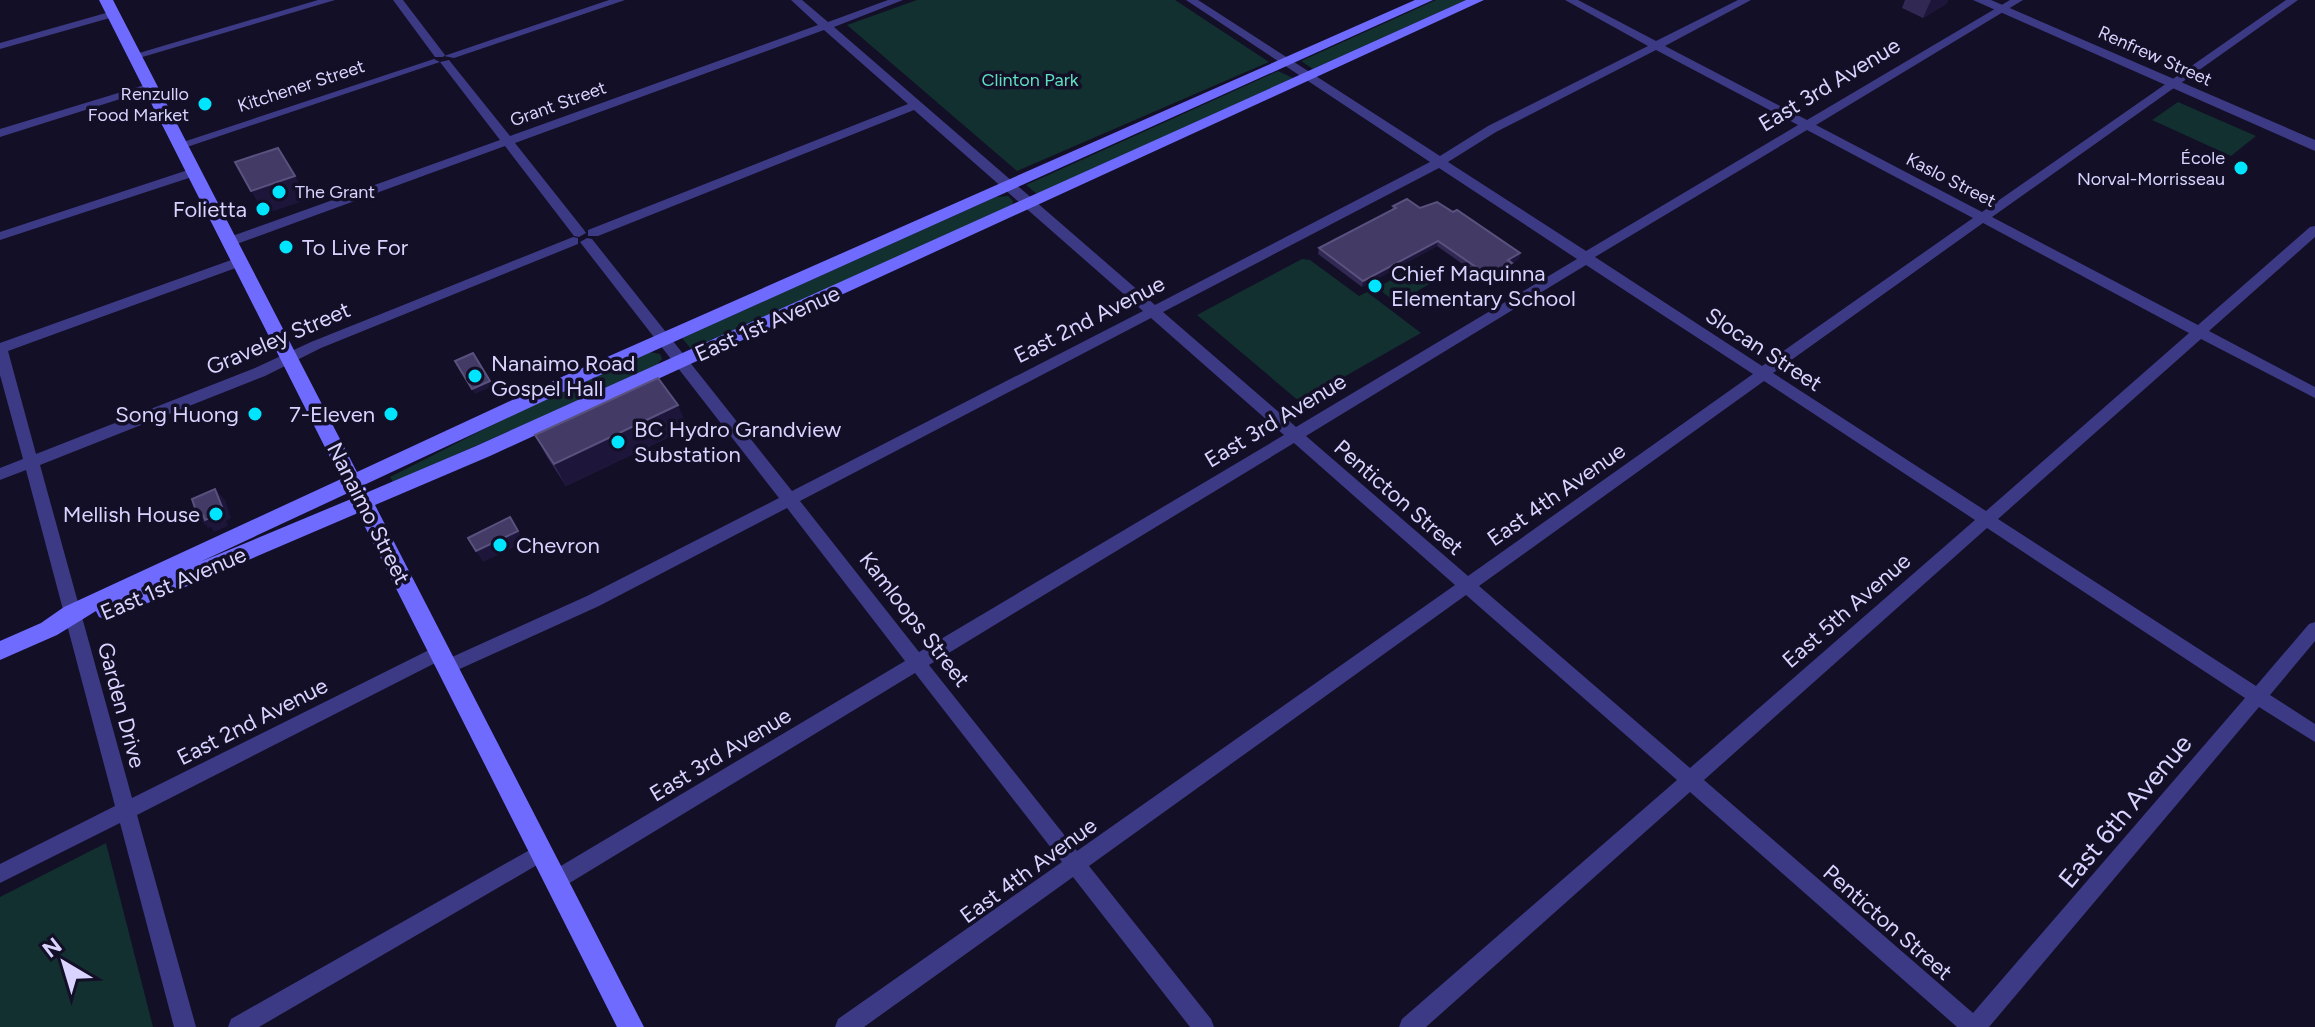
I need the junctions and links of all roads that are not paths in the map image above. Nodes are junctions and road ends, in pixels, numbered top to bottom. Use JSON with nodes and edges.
{"nodes":[{"id":1,"x":330,"y":0,"type":"edge"},
{"id":2,"x":398,"y":0,"type":"edge"},
{"id":3,"x":620,"y":0,"type":"edge"},
{"id":4,"x":796,"y":0,"type":"edge"},
{"id":5,"x":898,"y":0,"type":"edge"},
{"id":6,"x":1191,"y":0,"type":"edge"},
{"id":7,"x":1426,"y":0,"type":"edge"},
{"id":8,"x":1477,"y":0,"type":"edge"},
{"id":9,"x":1570,"y":0,"type":"edge"},
{"id":10,"x":1746,"y":0,"type":"edge"},
{"id":11,"x":1980,"y":0,"type":"edge"},
{"id":12,"x":2018,"y":0,"type":"edge"},
{"id":13,"x":2293,"y":0,"type":"edge"},
{"id":14,"x":110,"y":7,"type":"edge"},
{"id":15,"x":2002,"y":10,"type":"junction"},
{"id":16,"x":826,"y":26,"type":"junction"},
{"id":17,"x":1656,"y":45,"type":"junction"},
{"id":18,"x":0,"y":46,"type":"edge"},
{"id":19,"x":135,"y":56,"type":"junction"},
{"id":20,"x":442,"y":59,"type":"junction"},
{"id":21,"x":1286,"y":63,"type":"junction"},
{"id":22,"x":1308,"y":77,"type":"junction"},
{"id":23,"x":2174,"y":84,"type":"junction"},
{"id":24,"x":151,"y":86,"type":"junction"},
{"id":25,"x":915,"y":105,"type":"junction"},
{"id":26,"x":1807,"y":125,"type":"junction"},
{"id":27,"x":0,"y":133,"type":"edge"},
{"id":28,"x":508,"y":141,"type":"junction"},
{"id":29,"x":180,"y":145,"type":"junction"},
{"id":30,"x":2315,"y":146,"type":"edge"},
{"id":31,"x":1438,"y":162,"type":"junction"},
{"id":32,"x":194,"y":172,"type":"junction"},
{"id":33,"x":1009,"y":187,"type":"junction"},
{"id":34,"x":1029,"y":204,"type":"junction"},
{"id":35,"x":1984,"y":217,"type":"junction"},
{"id":36,"x":2315,"y":230,"type":"edge"},
{"id":37,"x":0,"y":236,"type":"edge"},
{"id":38,"x":583,"y":237,"type":"junction"},
{"id":39,"x":229,"y":242,"type":"junction"},
{"id":40,"x":1586,"y":259,"type":"junction"},
{"id":41,"x":239,"y":262,"type":"junction"},
{"id":42,"x":1153,"y":312,"type":"junction"},
{"id":43,"x":2198,"y":330,"type":"junction"},
{"id":44,"x":662,"y":340,"type":"junction"},
{"id":45,"x":0,"y":349,"type":"edge"},
{"id":46,"x":288,"y":358,"type":"junction"},
{"id":47,"x":680,"y":362,"type":"junction"},
{"id":48,"x":1763,"y":374,"type":"junction"},
{"id":49,"x":2315,"y":393,"type":"edge"},
{"id":50,"x":1294,"y":436,"type":"junction"},
{"id":51,"x":31,"y":462,"type":"junction"},
{"id":52,"x":0,"y":474,"type":"edge"},
{"id":53,"x":359,"y":493,"type":"junction"},
{"id":54,"x":791,"y":499,"type":"junction"},
{"id":55,"x":1985,"y":520,"type":"junction"},
{"id":56,"x":1464,"y":586,"type":"junction"},
{"id":57,"x":74,"y":619,"type":"junction"},
{"id":58,"x":2315,"y":629,"type":"edge"},
{"id":59,"x":0,"y":651,"type":"edge"},
{"id":60,"x":443,"y":660,"type":"junction"},
{"id":61,"x":918,"y":662,"type":"junction"},
{"id":62,"x":2256,"y":696,"type":"junction"},
{"id":63,"x":2315,"y":734,"type":"edge"},
{"id":64,"x":1688,"y":780,"type":"junction"},
{"id":65,"x":126,"y":811,"type":"junction"},
{"id":66,"x":542,"y":852,"type":"junction"},
{"id":67,"x":1075,"y":863,"type":"junction"},
{"id":68,"x":0,"y":874,"type":"edge"},
{"id":69,"x":556,"y":880,"type":"junction"},
{"id":70,"x":185,"y":1027,"type":"edge"},
{"id":71,"x":239,"y":1027,"type":"edge"},
{"id":72,"x":631,"y":1027,"type":"edge"},
{"id":73,"x":846,"y":1027,"type":"edge"},
{"id":74,"x":1203,"y":1027,"type":"edge"},
{"id":75,"x":1410,"y":1027,"type":"edge"},
{"id":76,"x":1974,"y":1027,"type":"edge"}],
"edges":[{"from":1,"to":19,"type":"street"},
{"from":2,"to":20,"type":"street","name":"Kamloops Street"},
{"from":3,"to":20,"type":"street","name":"Kitchener Street"},
{"from":4,"to":16,"type":"street","name":"Penticton Street"},
{"from":5,"to":16,"type":"street","name":"Grant Street"},
{"from":6,"to":21,"type":"street","name":"Slocan Street"},
{"from":7,"to":21,"type":"main road","name":"East 1st Avenue"},
{"from":8,"to":22,"type":"main road","name":"East 1st Avenue"},
{"from":9,"to":17,"type":"street","name":"Kaslo Street"},
{"from":10,"to":17,"type":"street","name":"East 2nd Avenue"},
{"from":11,"to":15,"type":"street","name":"Renfrew Street"},
{"from":12,"to":15,"type":"street","name":"East 3rd Avenue"},
{"from":13,"to":23,"type":"street","name":"East 4th Avenue"},
{"from":14,"to":18,"type":"street"},
{"from":14,"to":19,"type":"main road","name":"Nanaimo Street"},
{"from":15,"to":23,"type":"street","name":"Renfrew Street"},
{"from":15,"to":26,"type":"street","name":"East 3rd Avenue"},
{"from":16,"to":25,"type":"street","name":"Penticton Street"},
{"from":16,"to":28,"type":"street","name":"Grant Street"},
{"from":17,"to":26,"type":"street","name":"Kaslo Street"},
{"from":17,"to":31,"type":"street","name":"East 2nd Avenue"},
{"from":19,"to":24,"type":"main road","name":"Nanaimo Street"},
{"from":20,"to":28,"type":"street","name":"Kamloops Street"},
{"from":20,"to":29,"type":"street","name":"Kitchener Street"},
{"from":21,"to":22,"type":"street","name":"Slocan Street"},
{"from":21,"to":33,"type":"main road","name":"East 1st Avenue"},
{"from":22,"to":31,"type":"street","name":"Slocan Street"},
{"from":22,"to":34,"type":"main road","name":"East 1st Avenue"},
{"from":23,"to":30,"type":"street","name":"Renfrew Street"},
{"from":23,"to":35,"type":"street","name":"East 4th Avenue"},
{"from":24,"to":27,"type":"street"},
{"from":24,"to":29,"type":"main road","name":"Nanaimo Street"},
{"from":25,"to":33,"type":"street","name":"Penticton Street"},
{"from":25,"to":38,"type":"street","name":"Graveley Street"},
{"from":26,"to":35,"type":"street","name":"Kaslo Street"},
{"from":26,"to":40,"type":"street","name":"East 3rd Avenue"},
{"from":28,"to":38,"type":"street","name":"Kamloops Street"},
{"from":28,"to":39,"type":"street","name":"Grant Street"},
{"from":29,"to":32,"type":"main road","name":"Nanaimo Street"},
{"from":31,"to":40,"type":"street","name":"Slocan Street"},
{"from":31,"to":42,"type":"street","name":"East 2nd Avenue"},
{"from":32,"to":37,"type":"street"},
{"from":32,"to":39,"type":"main road","name":"Nanaimo Street"},
{"from":33,"to":34,"type":"street","name":"Penticton Street"},
{"from":33,"to":44,"type":"main road","name":"East 1st Avenue"},
{"from":34,"to":42,"type":"street","name":"Penticton Street"},
{"from":34,"to":47,"type":"main road","name":"East 1st Avenue"},
{"from":35,"to":43,"type":"street","name":"Kaslo Street"},
{"from":35,"to":48,"type":"street","name":"East 4th Avenue"},
{"from":36,"to":43,"type":"street","name":"East 5th Avenue"},
{"from":38,"to":44,"type":"street","name":"Kamloops Street"},
{"from":38,"to":46,"type":"street","name":"Graveley Street"},
{"from":39,"to":41,"type":"main road","name":"Nanaimo Street"},
{"from":40,"to":48,"type":"street","name":"Slocan Street"},
{"from":40,"to":50,"type":"street","name":"East 3rd Avenue"},
{"from":41,"to":45,"type":"street"},
{"from":41,"to":46,"type":"main road","name":"Nanaimo Street"},
{"from":42,"to":50,"type":"street","name":"Penticton Street"},
{"from":42,"to":54,"type":"street","name":"East 2nd Avenue"},
{"from":43,"to":49,"type":"street","name":"Kaslo Street"},
{"from":43,"to":55,"type":"street","name":"East 5th Avenue"},
{"from":44,"to":47,"type":"street","name":"Kamloops Street"},
{"from":44,"to":53,"type":"main road","name":"East 1st Avenue"},
{"from":45,"to":51,"type":"street","name":"Garden Drive"},
{"from":46,"to":51,"type":"street","name":"Graveley Street"},
{"from":46,"to":53,"type":"main road","name":"Nanaimo Street"},
{"from":47,"to":53,"type":"main road","name":"East 1st Avenue"},
{"from":47,"to":54,"type":"street","name":"Kamloops Street"},
{"from":48,"to":55,"type":"street","name":"Slocan Street"},
{"from":48,"to":56,"type":"street","name":"East 4th Avenue"},
{"from":50,"to":56,"type":"street","name":"Penticton Street"},
{"from":50,"to":61,"type":"street","name":"East 3rd Avenue"},
{"from":51,"to":52,"type":"street","name":"Graveley Street"},
{"from":51,"to":57,"type":"street","name":"Garden Drive"},
{"from":53,"to":57,"type":"main road","name":"East 1st Avenue"},
{"from":53,"to":60,"type":"main road","name":"Nanaimo Street"},
{"from":54,"to":60,"type":"street","name":"East 2nd Avenue"},
{"from":54,"to":61,"type":"street","name":"Kamloops Street"},
{"from":55,"to":62,"type":"street","name":"Slocan Street"},
{"from":55,"to":64,"type":"street","name":"East 5th Avenue"},
{"from":56,"to":64,"type":"street","name":"Penticton Street"},
{"from":56,"to":67,"type":"street","name":"East 4th Avenue"},
{"from":57,"to":59,"type":"main road","name":"East 1st Avenue"},
{"from":57,"to":65,"type":"street","name":"Garden Drive"},
{"from":58,"to":62,"type":"street","name":"East 6th Avenue"},
{"from":60,"to":65,"type":"street","name":"East 2nd Avenue"},
{"from":60,"to":66,"type":"main road","name":"Nanaimo Street"},
{"from":61,"to":67,"type":"street","name":"Kamloops Street"},
{"from":61,"to":69,"type":"street","name":"East 3rd Avenue"},
{"from":62,"to":63,"type":"street","name":"Slocan Street"},
{"from":62,"to":76,"type":"street","name":"East 6th Avenue"},
{"from":64,"to":75,"type":"street","name":"East 5th Avenue"},
{"from":64,"to":76,"type":"street","name":"Penticton Street"},
{"from":65,"to":68,"type":"street","name":"East 2nd Avenue"},
{"from":65,"to":70,"type":"street","name":"Garden Drive"},
{"from":66,"to":69,"type":"main road","name":"Nanaimo Street"},
{"from":66,"to":71,"type":"street"},
{"from":67,"to":73,"type":"street","name":"East 4th Avenue"},
{"from":67,"to":74,"type":"street","name":"Kamloops Street"},
{"from":69,"to":72,"type":"main road","name":"Nanaimo Street"}]}
